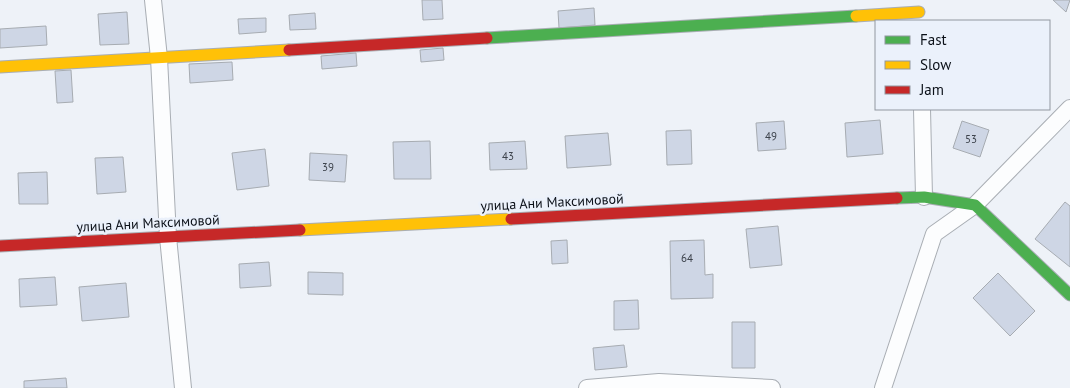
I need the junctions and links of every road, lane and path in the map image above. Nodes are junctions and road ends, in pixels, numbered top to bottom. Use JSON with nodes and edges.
{"nodes":[{"id":1,"x":153,"y":0,"type":"edge"},
{"id":2,"x":921,"y":11,"type":"edge"},
{"id":3,"x":159,"y":58,"type":"junction"},
{"id":4,"x":0,"y":67,"type":"edge"},
{"id":5,"x":1070,"y":108,"type":"edge"},
{"id":6,"x":922,"y":110,"type":"edge"},
{"id":7,"x":924,"y":198,"type":"junction"},
{"id":8,"x":975,"y":205,"type":"junction"},
{"id":9,"x":168,"y":237,"type":"junction"},
{"id":10,"x":0,"y":246,"type":"edge"},
{"id":11,"x":1070,"y":294,"type":"edge"},
{"id":12,"x":183,"y":388,"type":"edge"},
{"id":13,"x":587,"y":388,"type":"edge"},
{"id":14,"x":772,"y":388,"type":"edge"},
{"id":15,"x":883,"y":388,"type":"edge"}],
"edges":[{"from":1,"to":3,"type":"street"},
{"from":2,"to":3,"type":"street"},
{"from":3,"to":4,"type":"street"},
{"from":3,"to":9,"type":"street"},
{"from":5,"to":8,"type":"street"},
{"from":6,"to":7,"type":"street"},
{"from":7,"to":8,"type":"street","name":"улица Ани Максимовой"},
{"from":7,"to":9,"type":"street","name":"улица Ани Максимовой"},
{"from":8,"to":11,"type":"street"},
{"from":8,"to":15,"type":"street"},
{"from":9,"to":10,"type":"street","name":"улица Ани Максимовой"},
{"from":9,"to":12,"type":"street"},
{"from":13,"to":14,"type":"street"}]}
